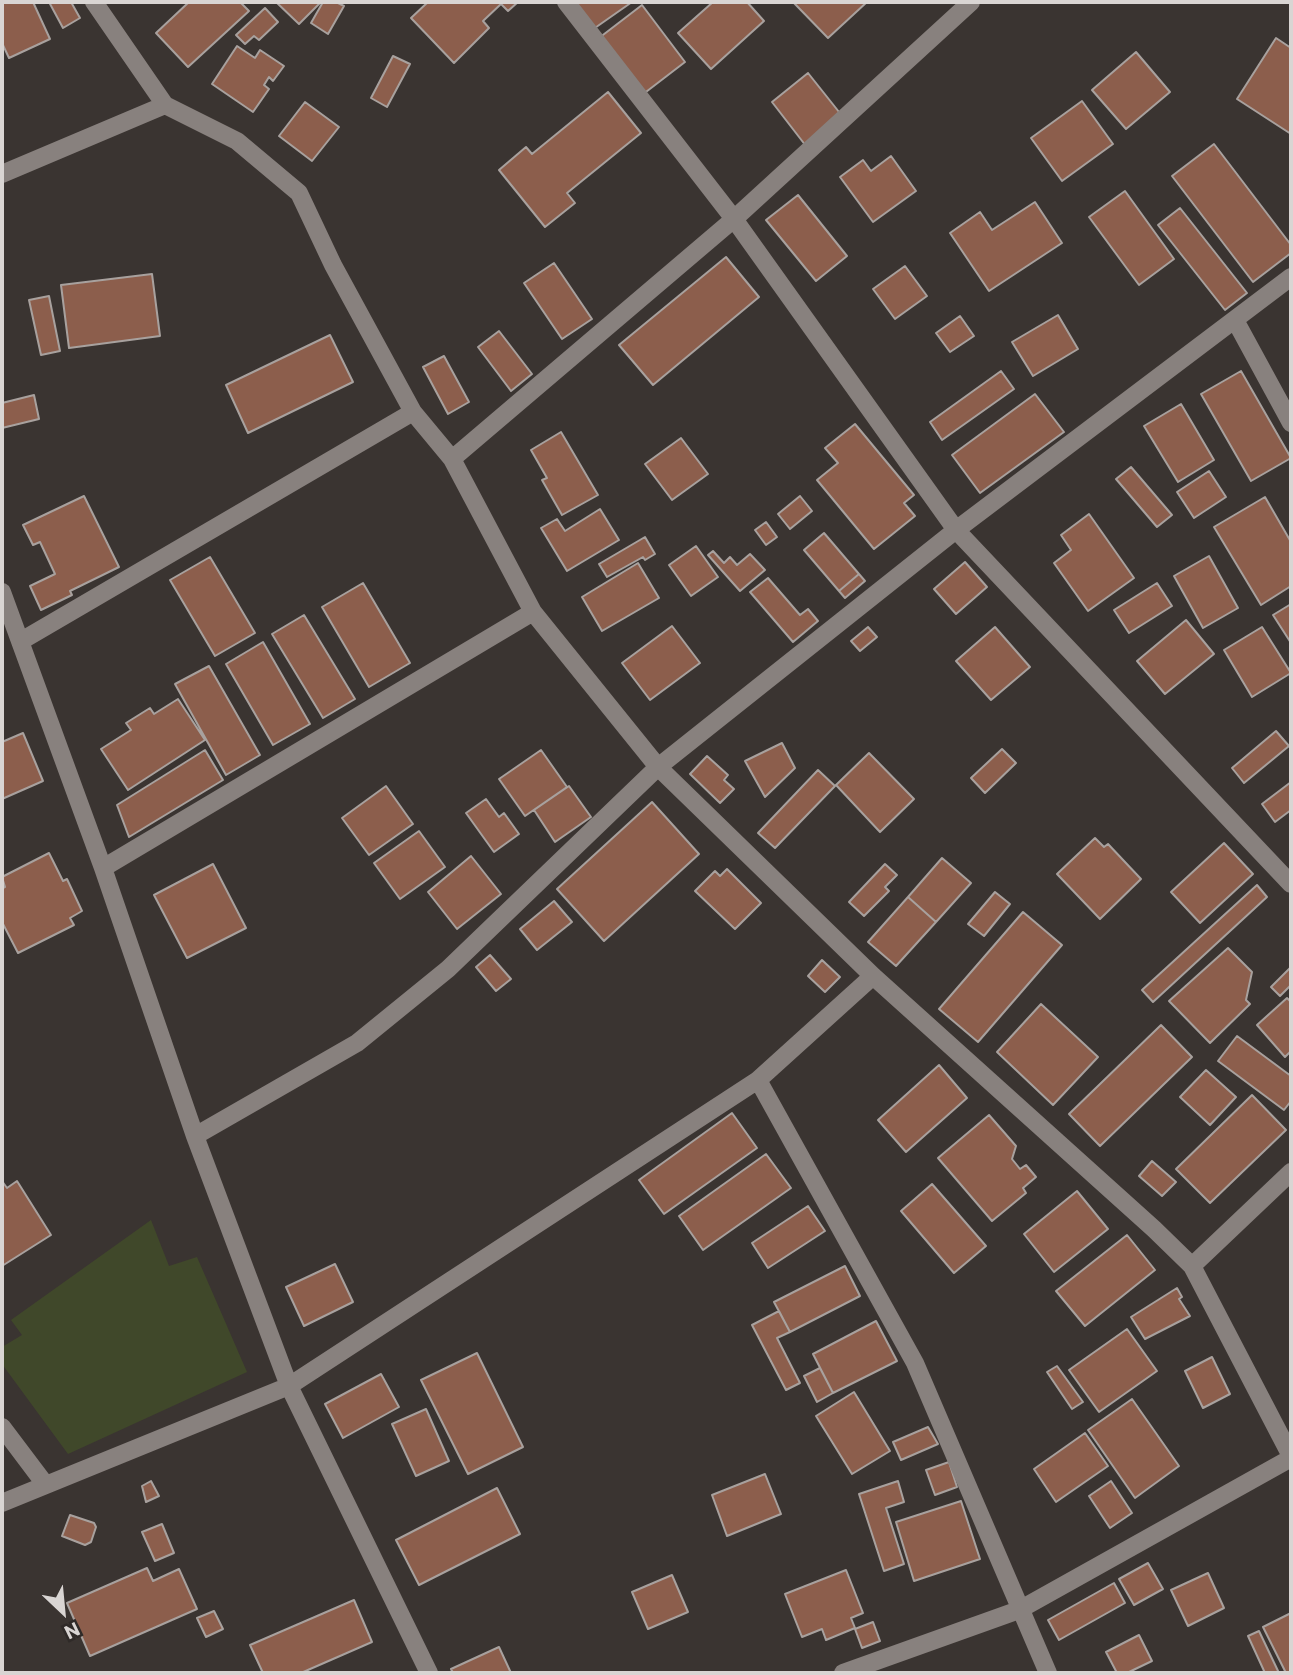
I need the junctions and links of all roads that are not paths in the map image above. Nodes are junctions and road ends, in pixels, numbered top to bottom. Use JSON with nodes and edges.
{"nodes":[{"id":1,"x":94,"y":2,"type":"edge"},
{"id":2,"x":566,"y":2,"type":"edge"},
{"id":3,"x":971,"y":2,"type":"edge"},
{"id":4,"x":165,"y":105,"type":"junction"},
{"id":5,"x":2,"y":174,"type":"edge"},
{"id":6,"x":734,"y":219,"type":"junction"},
{"id":7,"x":1291,"y":277,"type":"edge"},
{"id":8,"x":1235,"y":320,"type":"junction"},
{"id":9,"x":413,"y":412,"type":"junction"},
{"id":10,"x":1291,"y":423,"type":"edge"},
{"id":11,"x":452,"y":459,"type":"junction"},
{"id":12,"x":956,"y":530,"type":"junction"},
{"id":13,"x":2,"y":592,"type":"edge"},
{"id":14,"x":533,"y":612,"type":"junction"},
{"id":15,"x":22,"y":641,"type":"junction"},
{"id":16,"x":658,"y":767,"type":"junction"},
{"id":17,"x":103,"y":868,"type":"junction"},
{"id":18,"x":1291,"y":884,"type":"edge"},
{"id":19,"x":873,"y":976,"type":"junction"},
{"id":20,"x":758,"y":1080,"type":"junction"},
{"id":21,"x":195,"y":1136,"type":"junction"},
{"id":22,"x":1291,"y":1172,"type":"edge"},
{"id":23,"x":1192,"y":1266,"type":"junction"},
{"id":24,"x":289,"y":1386,"type":"junction"},
{"id":25,"x":2,"y":1427,"type":"edge"},
{"id":26,"x":1291,"y":1457,"type":"edge"},
{"id":27,"x":45,"y":1484,"type":"junction"},
{"id":28,"x":2,"y":1503,"type":"edge"},
{"id":29,"x":1019,"y":1611,"type":"junction"},
{"id":30,"x":429,"y":1673,"type":"edge"},
{"id":31,"x":843,"y":1673,"type":"edge"},
{"id":32,"x":1048,"y":1673,"type":"edge"}],
"edges":[{"from":1,"to":4,"type":"street"},
{"from":2,"to":6,"type":"street"},
{"from":3,"to":6,"type":"street"},
{"from":4,"to":5,"type":"street"},
{"from":4,"to":9,"type":"street"},
{"from":6,"to":11,"type":"street"},
{"from":6,"to":12,"type":"street"},
{"from":7,"to":8,"type":"street"},
{"from":8,"to":10,"type":"street"},
{"from":8,"to":12,"type":"street"},
{"from":9,"to":11,"type":"street"},
{"from":9,"to":15,"type":"street"},
{"from":11,"to":14,"type":"street"},
{"from":12,"to":16,"type":"street"},
{"from":12,"to":18,"type":"street"},
{"from":13,"to":15,"type":"street"},
{"from":14,"to":16,"type":"street"},
{"from":14,"to":17,"type":"street"},
{"from":15,"to":17,"type":"street"},
{"from":16,"to":19,"type":"street"},
{"from":16,"to":21,"type":"street"},
{"from":17,"to":21,"type":"street"},
{"from":19,"to":20,"type":"street"},
{"from":19,"to":23,"type":"street"},
{"from":20,"to":24,"type":"street"},
{"from":20,"to":29,"type":"street"},
{"from":21,"to":24,"type":"street"},
{"from":22,"to":23,"type":"street"},
{"from":23,"to":26,"type":"street"},
{"from":24,"to":27,"type":"street"},
{"from":24,"to":30,"type":"street"},
{"from":25,"to":27,"type":"street"},
{"from":26,"to":29,"type":"street"},
{"from":27,"to":28,"type":"street"},
{"from":29,"to":31,"type":"street"},
{"from":29,"to":32,"type":"street"}]}
